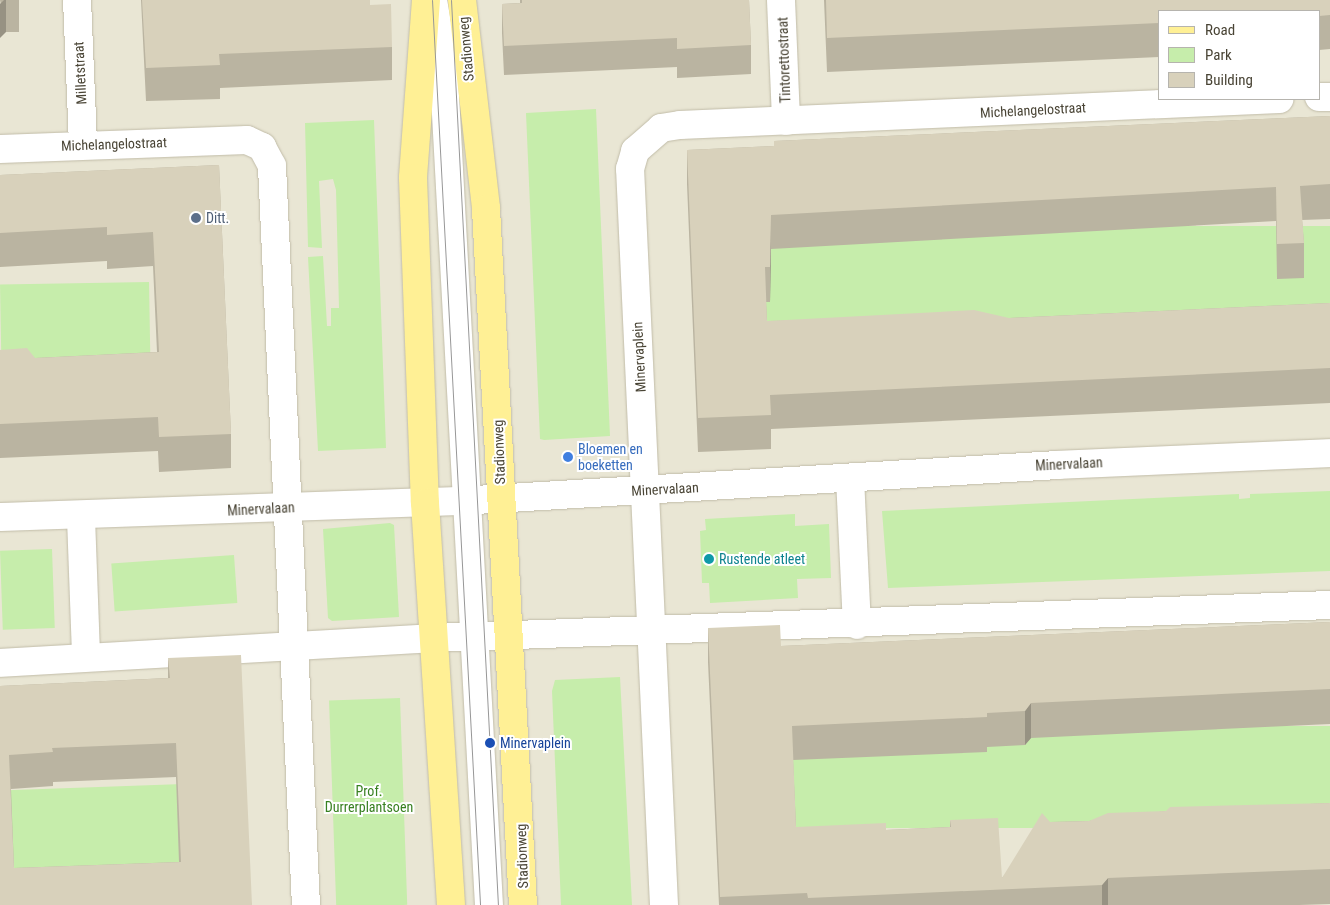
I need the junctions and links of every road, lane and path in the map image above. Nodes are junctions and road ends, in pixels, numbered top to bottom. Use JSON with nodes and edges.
{"nodes":[{"id":1,"x":77,"y":0,"type":"edge"},
{"id":2,"x":426,"y":0,"type":"edge"},
{"id":3,"x":433,"y":0,"type":"edge"},
{"id":4,"x":462,"y":0,"type":"edge"},
{"id":5,"x":781,"y":0,"type":"edge"},
{"id":6,"x":1257,"y":100,"type":"edge"},
{"id":7,"x":786,"y":121,"type":"junction"},
{"id":8,"x":84,"y":145,"type":"junction"},
{"id":9,"x":0,"y":149,"type":"edge"},
{"id":10,"x":1330,"y":453,"type":"edge"},
{"id":11,"x":850,"y":478,"type":"junction"},
{"id":12,"x":646,"y":490,"type":"junction"},
{"id":13,"x":500,"y":498,"type":"junction"},
{"id":14,"x":468,"y":500,"type":"junction"},
{"id":15,"x":425,"y":503,"type":"junction"},
{"id":16,"x":289,"y":508,"type":"junction"},
{"id":17,"x":0,"y":517,"type":"edge"},
{"id":18,"x":82,"y":518,"type":"junction"},
{"id":19,"x":1330,"y":605,"type":"edge"},
{"id":20,"x":857,"y":625,"type":"junction"},
{"id":21,"x":650,"y":629,"type":"junction"},
{"id":22,"x":510,"y":636,"type":"junction"},
{"id":23,"x":475,"y":637,"type":"junction"},
{"id":24,"x":434,"y":638,"type":"junction"},
{"id":25,"x":296,"y":645,"type":"junction"},
{"id":26,"x":86,"y":656,"type":"junction"},
{"id":27,"x":0,"y":663,"type":"edge"},
{"id":28,"x":306,"y":905,"type":"edge"},
{"id":29,"x":451,"y":905,"type":"edge"},
{"id":30,"x":489,"y":905,"type":"edge"},
{"id":31,"x":523,"y":905,"type":"edge"},
{"id":32,"x":664,"y":905,"type":"edge"}],
"edges":[{"from":1,"to":8,"type":"street","name":"Milletstraat"},
{"from":2,"to":15,"type":"main road"},
{"from":3,"to":14,"type":"street","name":"Stadionweg"},
{"from":4,"to":13,"type":"main road","name":"Stadionweg"},
{"from":5,"to":7,"type":"street","name":"Tintorettostraat"},
{"from":6,"to":7,"type":"street","name":"Michelangelostraat"},
{"from":7,"to":12,"type":"street","name":"Minervaplein"},
{"from":8,"to":9,"type":"street","name":"Michelangelostraat"},
{"from":8,"to":16,"type":"street","name":"Michelangelostraat"},
{"from":10,"to":11,"type":"street","name":"Minervalaan"},
{"from":11,"to":12,"type":"street","name":"Minervalaan"},
{"from":11,"to":20,"type":"street"},
{"from":12,"to":13,"type":"street","name":"Minervalaan"},
{"from":12,"to":21,"type":"street","name":"Minervaplein"},
{"from":13,"to":14,"type":"street","name":"Minervalaan"},
{"from":13,"to":22,"type":"main road","name":"Stadionweg"},
{"from":14,"to":15,"type":"street","name":"Minervalaan"},
{"from":14,"to":23,"type":"street","name":"Stadionweg"},
{"from":15,"to":16,"type":"street","name":"Minervalaan"},
{"from":15,"to":24,"type":"main road"},
{"from":16,"to":18,"type":"street","name":"Minervalaan"},
{"from":16,"to":25,"type":"street"},
{"from":17,"to":18,"type":"street","name":"Minervalaan"},
{"from":18,"to":26,"type":"street"},
{"from":19,"to":20,"type":"street"},
{"from":20,"to":21,"type":"street"},
{"from":21,"to":22,"type":"street"},
{"from":21,"to":32,"type":"street","name":"Minervaplein"},
{"from":22,"to":23,"type":"street"},
{"from":22,"to":31,"type":"main road","name":"Stadionweg"},
{"from":23,"to":24,"type":"street"},
{"from":23,"to":30,"type":"street","name":"Stadionweg"},
{"from":24,"to":25,"type":"street"},
{"from":24,"to":29,"type":"main road"},
{"from":25,"to":26,"type":"street"},
{"from":25,"to":28,"type":"street"},
{"from":26,"to":27,"type":"street"}]}
